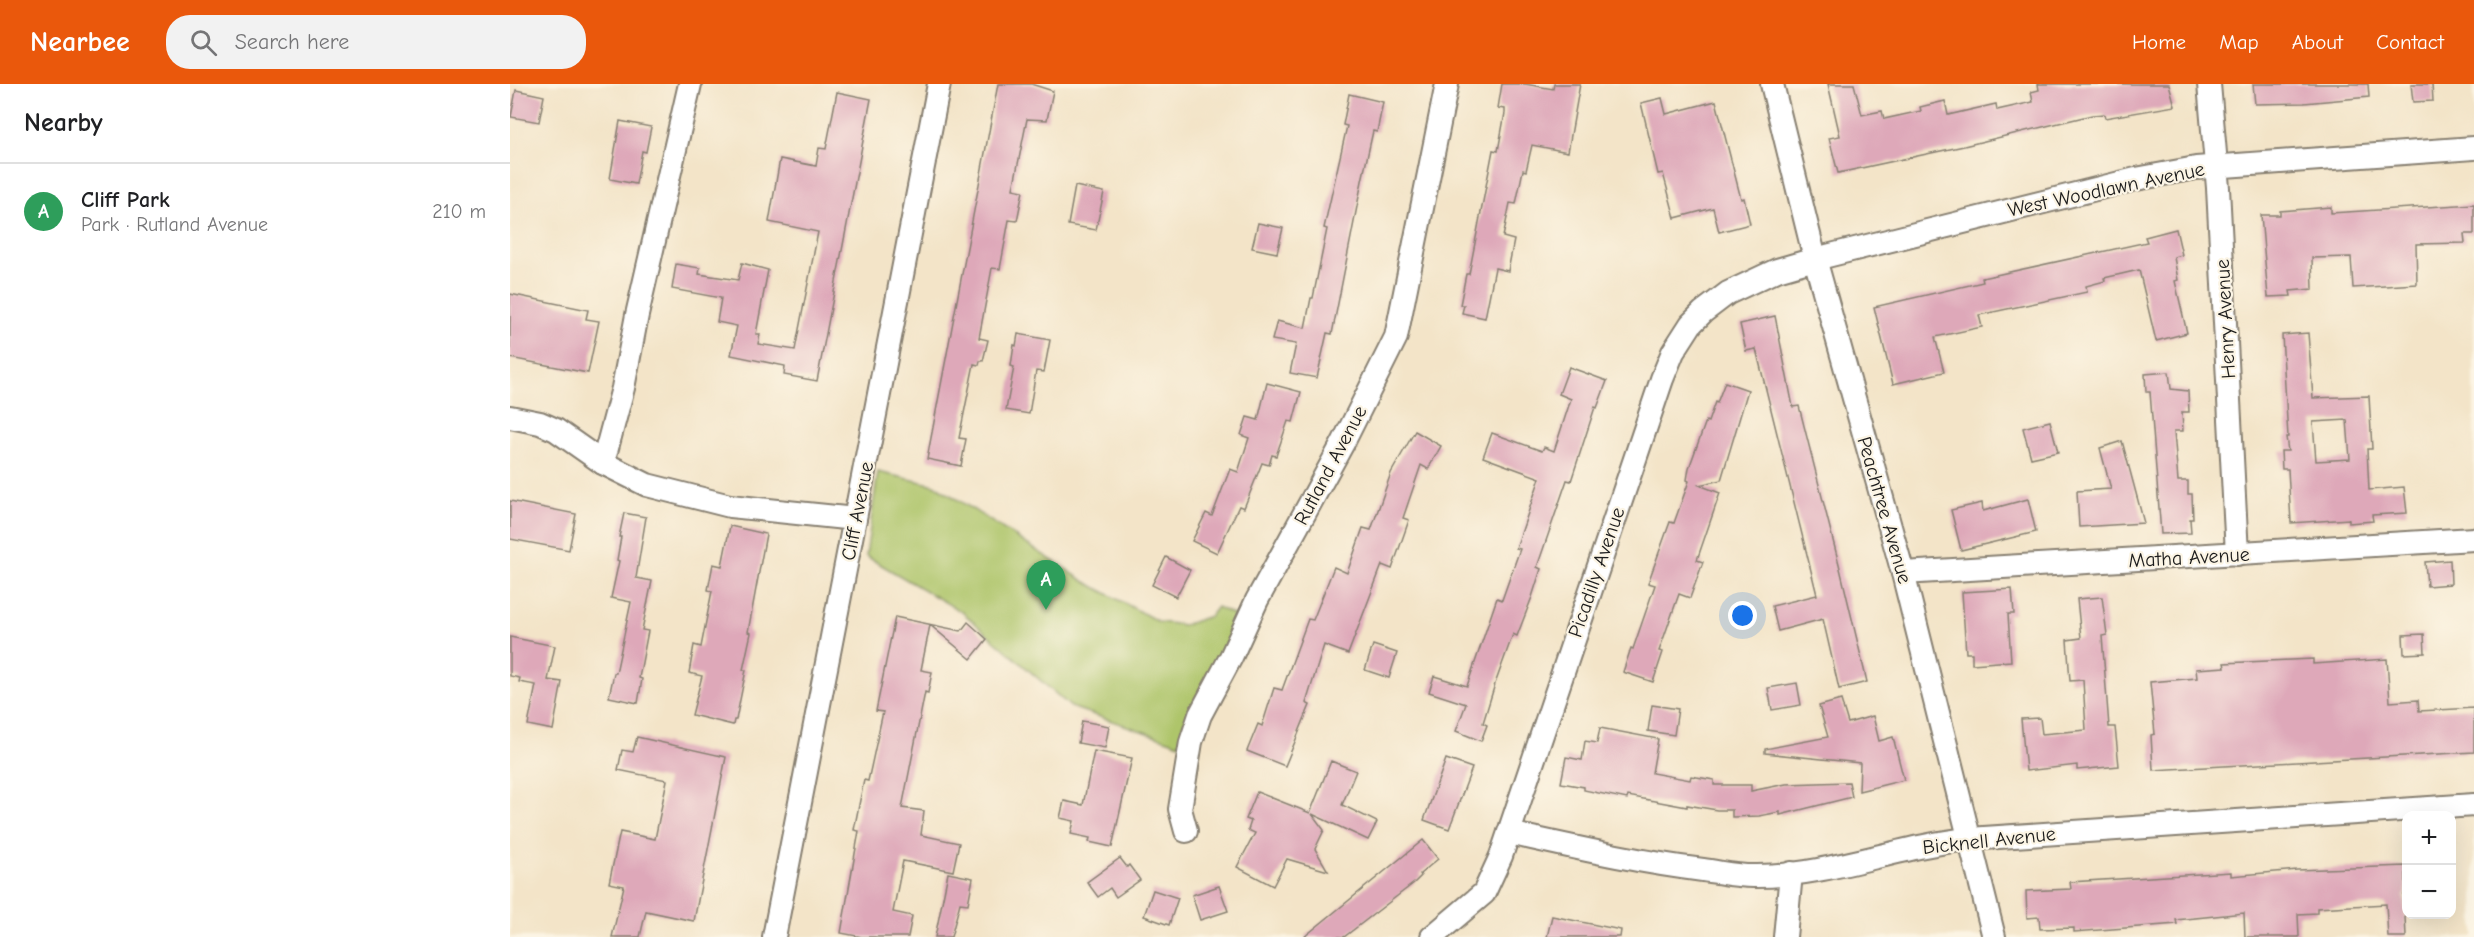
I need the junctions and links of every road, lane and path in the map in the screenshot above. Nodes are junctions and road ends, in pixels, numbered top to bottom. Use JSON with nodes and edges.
{"nodes":[{"id":1,"x":690,"y":84,"type":"edge"},
{"id":2,"x":939,"y":84,"type":"edge"},
{"id":3,"x":1447,"y":84,"type":"edge"},
{"id":4,"x":1772,"y":84,"type":"edge"},
{"id":5,"x":2209,"y":84,"type":"edge"},
{"id":6,"x":2474,"y":148,"type":"edge"},
{"id":7,"x":2216,"y":166,"type":"junction"},
{"id":8,"x":1815,"y":260,"type":"junction"},
{"id":9,"x":510,"y":417,"type":"edge"},
{"id":10,"x":603,"y":463,"type":"junction"},
{"id":11,"x":855,"y":519,"type":"junction"},
{"id":12,"x":2474,"y":539,"type":"edge"},
{"id":13,"x":2237,"y":554,"type":"junction"},
{"id":14,"x":1904,"y":573,"type":"junction"},
{"id":15,"x":2474,"y":805,"type":"edge"},
{"id":16,"x":1186,"y":831,"type":"dead end"},
{"id":17,"x":1509,"y":833,"type":"junction"},
{"id":18,"x":1969,"y":839,"type":"junction"},
{"id":19,"x":1791,"y":873,"type":"junction"},
{"id":20,"x":774,"y":937,"type":"edge"},
{"id":21,"x":1431,"y":937,"type":"edge"},
{"id":22,"x":1785,"y":937,"type":"edge"},
{"id":23,"x":1994,"y":937,"type":"edge"}],
"edges":[{"from":1,"to":10,"type":"street"},
{"from":2,"to":11,"type":"street","name":"Cliff Avenue"},
{"from":3,"to":16,"type":"street","name":"Rutland Avenue"},
{"from":4,"to":8,"type":"street","name":"Peachtree Avenue"},
{"from":5,"to":7,"type":"street","name":"Henry Avenue"},
{"from":6,"to":7,"type":"street","name":"West Woodlawn Avenue"},
{"from":7,"to":8,"type":"street","name":"West Woodlawn Avenue"},
{"from":7,"to":13,"type":"street","name":"Henry Avenue"},
{"from":8,"to":14,"type":"street","name":"Peachtree Avenue"},
{"from":8,"to":17,"type":"street","name":"Picadilly Avenue"},
{"from":9,"to":10,"type":"street"},
{"from":10,"to":11,"type":"street"},
{"from":11,"to":20,"type":"street","name":"Cliff Avenue"},
{"from":12,"to":13,"type":"street","name":"Matha Avenue"},
{"from":13,"to":14,"type":"street","name":"Matha Avenue"},
{"from":14,"to":18,"type":"street","name":"Peachtree Avenue"},
{"from":15,"to":18,"type":"street","name":"Bicknell Avenue"},
{"from":17,"to":19,"type":"street","name":"Bicknell Avenue"},
{"from":17,"to":21,"type":"street","name":"Picadilly Avenue"},
{"from":18,"to":19,"type":"street","name":"Bicknell Avenue"},
{"from":18,"to":23,"type":"street","name":"Peachtree Avenue"},
{"from":19,"to":22,"type":"street"}]}
